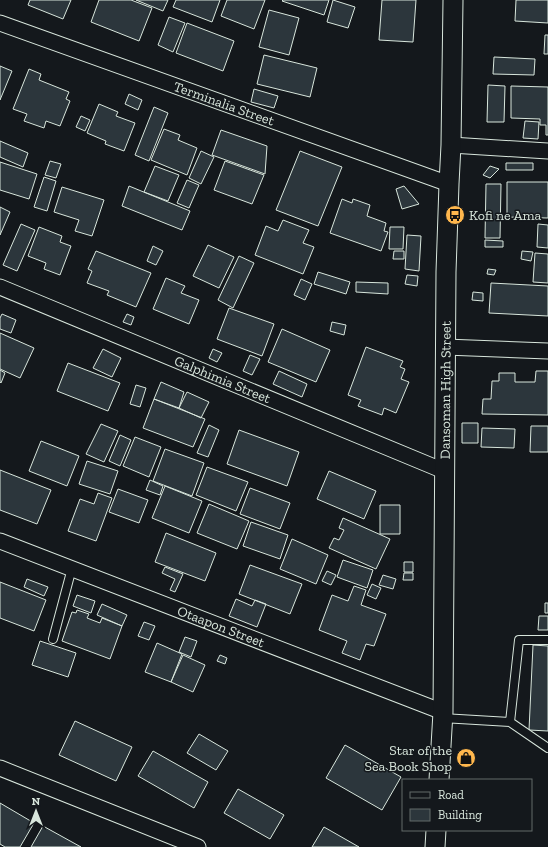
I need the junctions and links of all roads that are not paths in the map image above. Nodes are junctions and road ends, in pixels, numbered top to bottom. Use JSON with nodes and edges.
{"nodes":[{"id":1,"x":453,"y":0,"type":"edge"},
{"id":2,"x":0,"y":23,"type":"edge"},
{"id":3,"x":451,"y":146,"type":"junction"},
{"id":4,"x":548,"y":151,"type":"edge"},
{"id":5,"x":449,"y":184,"type":"junction"},
{"id":6,"x":0,"y":287,"type":"edge"},
{"id":7,"x":445,"y":347,"type":"junction"},
{"id":8,"x":548,"y":351,"type":"edge"},
{"id":9,"x":444,"y":471,"type":"junction"},
{"id":10,"x":0,"y":541,"type":"edge"},
{"id":11,"x":72,"y":568,"type":"junction"},
{"id":12,"x":53,"y":639,"type":"dead end"},
{"id":13,"x":548,"y":640,"type":"edge"},
{"id":14,"x":443,"y":715,"type":"junction"},
{"id":15,"x":510,"y":722,"type":"junction"},
{"id":16,"x":548,"y":748,"type":"edge"},
{"id":17,"x":0,"y":768,"type":"edge"},
{"id":18,"x":439,"y":779,"type":"edge"},
{"id":19,"x":436,"y":831,"type":"edge"},
{"id":20,"x":198,"y":847,"type":"edge"},
{"id":21,"x":435,"y":847,"type":"edge"}],
"edges":[{"from":1,"to":3,"type":"street","name":"Dansoman High Street"},
{"from":2,"to":5,"type":"street","name":"Terminalia Street"},
{"from":3,"to":4,"type":"street"},
{"from":3,"to":5,"type":"street","name":"Dansoman High Street"},
{"from":5,"to":7,"type":"street","name":"Dansoman High Street"},
{"from":6,"to":9,"type":"street","name":"Galphimia Street"},
{"from":7,"to":8,"type":"street"},
{"from":7,"to":9,"type":"street","name":"Dansoman High Street"},
{"from":9,"to":14,"type":"street","name":"Dansoman High Street"},
{"from":10,"to":11,"type":"street","name":"Otaapon Street"},
{"from":11,"to":12,"type":"lane"},
{"from":11,"to":14,"type":"street","name":"Otaapon Street"},
{"from":13,"to":15,"type":"lane"},
{"from":14,"to":15,"type":"lane"},
{"from":14,"to":18,"type":"street","name":"Dansoman High Street"},
{"from":15,"to":16,"type":"lane"},
{"from":17,"to":20,"type":"street"},
{"from":19,"to":21,"type":"street"}]}
